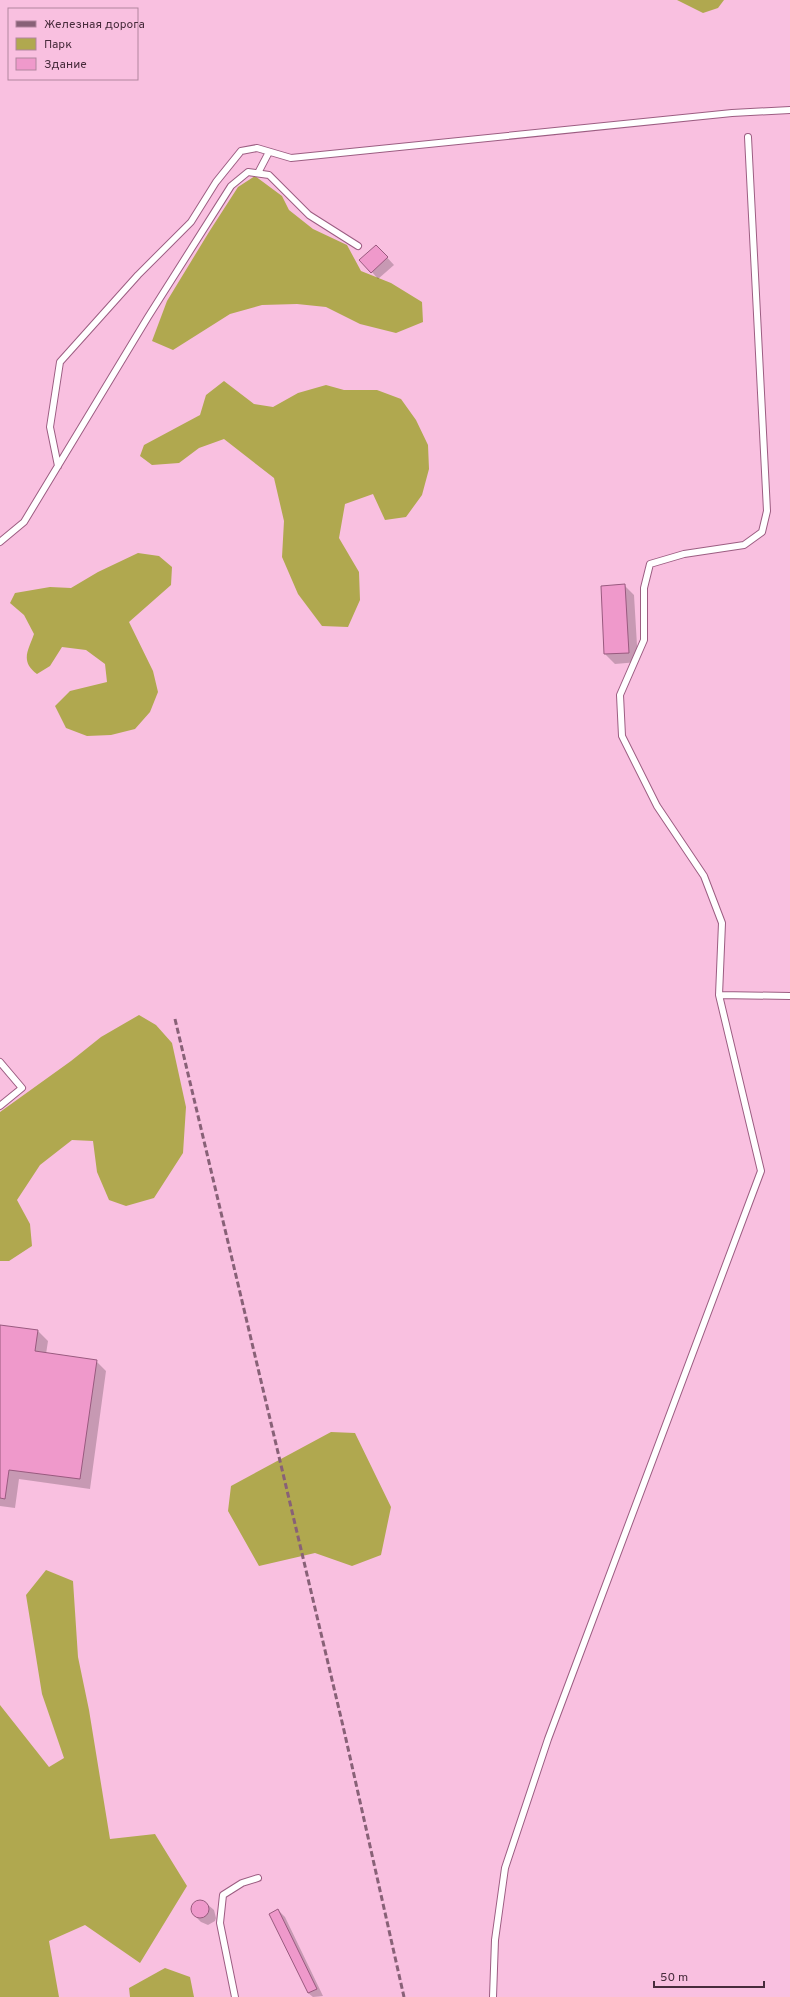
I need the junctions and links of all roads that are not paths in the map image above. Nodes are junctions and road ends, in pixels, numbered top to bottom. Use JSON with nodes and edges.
{"nodes":[{"id":1,"x":790,"y":110,"type":"edge"},
{"id":2,"x":748,"y":137,"type":"dead end"},
{"id":3,"x":269,"y":152,"type":"junction"},
{"id":4,"x":258,"y":173,"type":"junction"},
{"id":5,"x":358,"y":246,"type":"dead end"},
{"id":6,"x":58,"y":466,"type":"junction"},
{"id":7,"x":0,"y":542,"type":"edge"},
{"id":8,"x":719,"y":995,"type":"junction"},
{"id":9,"x":790,"y":996,"type":"edge"},
{"id":10,"x":0,"y":1062,"type":"edge"},
{"id":11,"x":0,"y":1106,"type":"edge"},
{"id":12,"x":258,"y":1878,"type":"dead end"},
{"id":13,"x":235,"y":1997,"type":"edge"},
{"id":14,"x":493,"y":1997,"type":"edge"}],
"edges":[{"from":1,"to":3,"type":"lane"},
{"from":2,"to":8,"type":"lane"},
{"from":3,"to":4,"type":"lane"},
{"from":3,"to":6,"type":"lane"},
{"from":4,"to":5,"type":"lane"},
{"from":4,"to":6,"type":"lane"},
{"from":6,"to":7,"type":"lane"},
{"from":8,"to":9,"type":"lane"},
{"from":8,"to":14,"type":"lane"},
{"from":10,"to":11,"type":"lane"},
{"from":12,"to":13,"type":"lane"}]}
